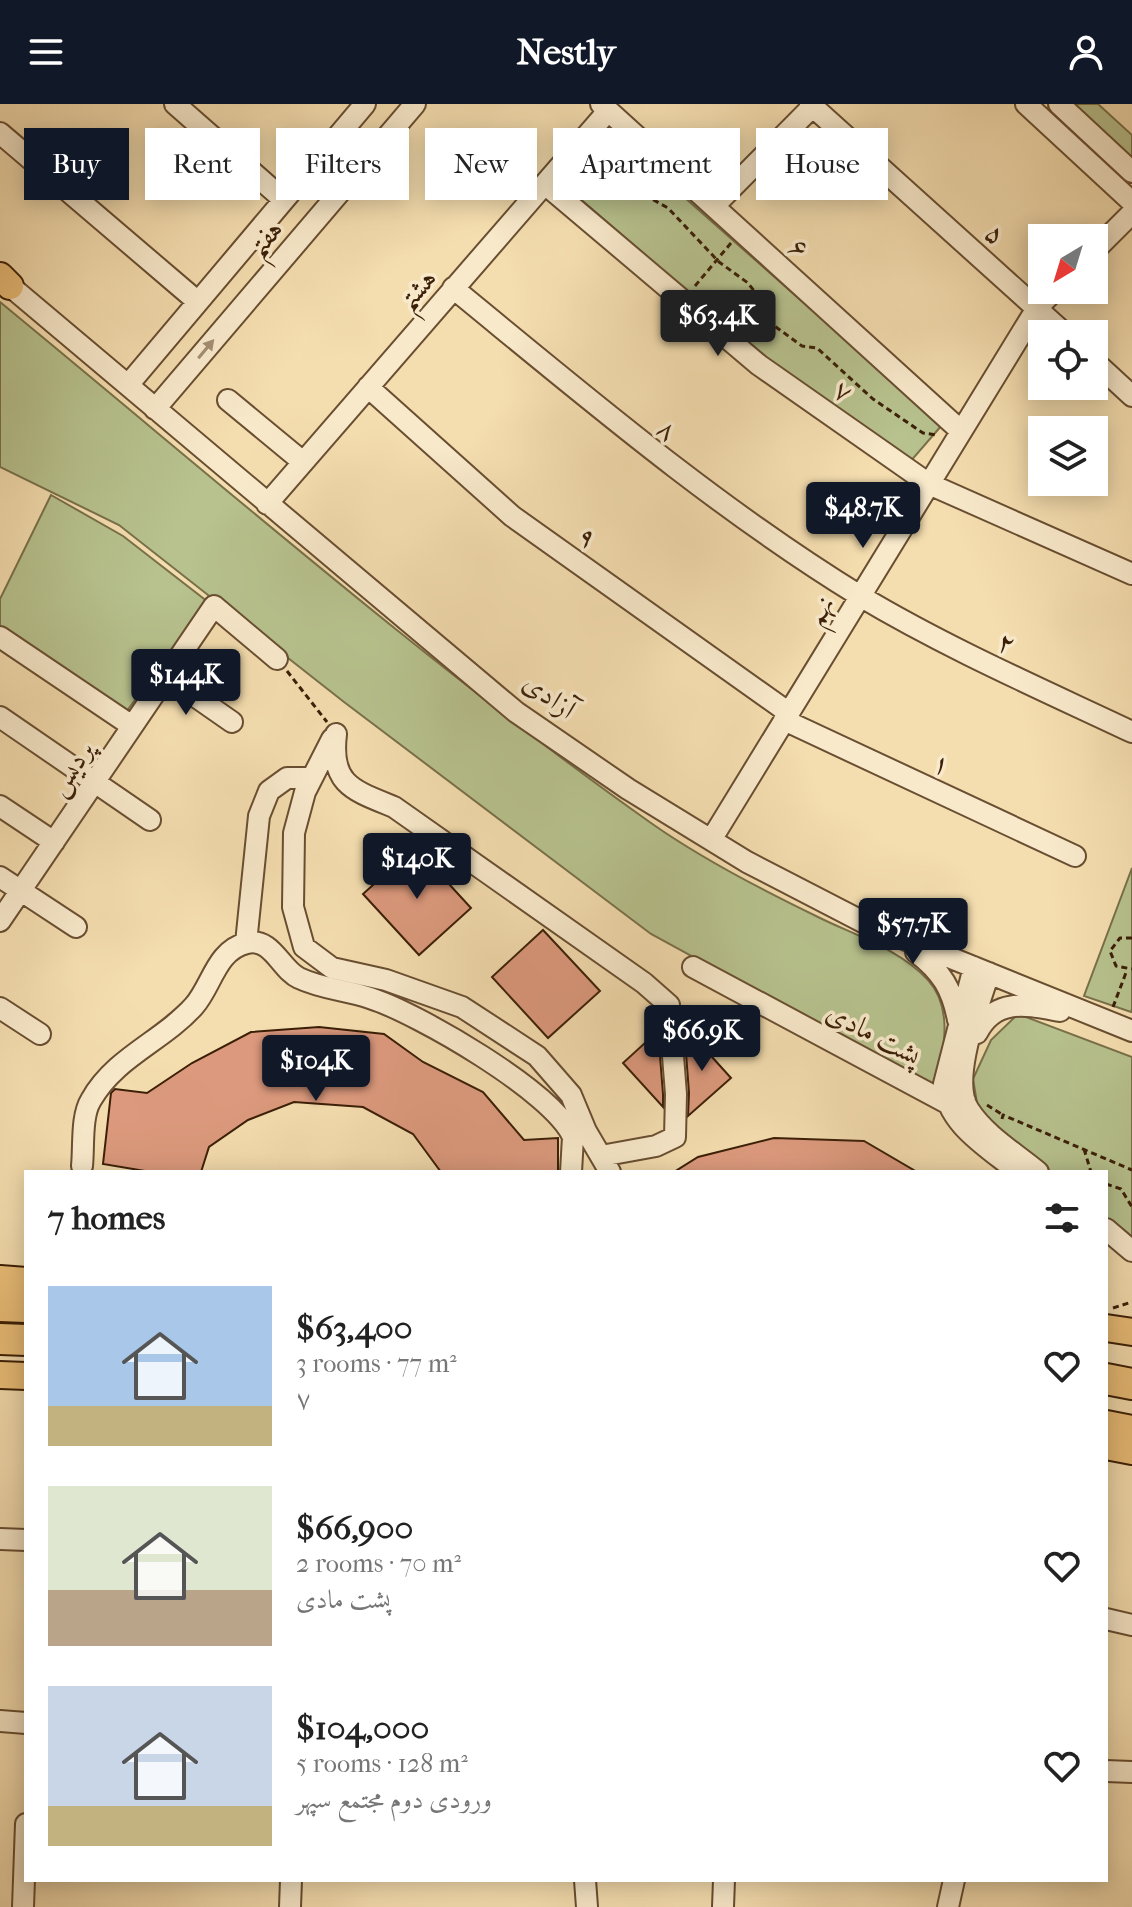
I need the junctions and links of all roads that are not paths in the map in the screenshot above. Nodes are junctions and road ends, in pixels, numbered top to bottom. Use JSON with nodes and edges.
{"nodes":[{"id":1,"x":175,"y":104,"type":"edge"},
{"id":2,"x":365,"y":104,"type":"edge"},
{"id":3,"x":1026,"y":104,"type":"edge"},
{"id":4,"x":1059,"y":104,"type":"edge"},
{"id":5,"x":813,"y":105,"type":"edge"},
{"id":6,"x":403,"y":108,"type":"edge"},
{"id":7,"x":609,"y":112,"type":"edge"},
{"id":8,"x":345,"y":128,"type":"edge"},
{"id":9,"x":0,"y":133,"type":"edge"},
{"id":10,"x":1132,"y":172,"type":"edge"},
{"id":11,"x":550,"y":188,"type":"junction"},
{"id":12,"x":276,"y":193,"type":"edge"},
{"id":13,"x":284,"y":200,"type":"edge"},
{"id":14,"x":1132,"y":202,"type":"edge"},
{"id":15,"x":714,"y":206,"type":"junction"},
{"id":16,"x":1132,"y":213,"type":"edge"},
{"id":17,"x":1108,"y":237,"type":"edge"},
{"id":18,"x":3,"y":280,"type":"edge"},
{"id":19,"x":453,"y":288,"type":"junction"},
{"id":20,"x":198,"y":302,"type":"junction"},
{"id":21,"x":1041,"y":304,"type":"edge"},
{"id":22,"x":1037,"y":308,"type":"junction"},
{"id":23,"x":1050,"y":320,"type":"edge"},
{"id":24,"x":1108,"y":374,"type":"edge"},
{"id":25,"x":128,"y":385,"type":"junction"},
{"id":26,"x":368,"y":387,"type":"junction"},
{"id":27,"x":1132,"y":396,"type":"edge"},
{"id":28,"x":228,"y":400,"type":"dead end"},
{"id":29,"x":155,"y":409,"type":"junction"},
{"id":30,"x":959,"y":435,"type":"junction"},
{"id":31,"x":303,"y":462,"type":"junction"},
{"id":32,"x":929,"y":484,"type":"junction"},
{"id":33,"x":267,"y":504,"type":"junction"},
{"id":34,"x":1132,"y":574,"type":"edge"},
{"id":35,"x":861,"y":596,"type":"junction"},
{"id":36,"x":0,"y":637,"type":"edge"},
{"id":37,"x":277,"y":659,"type":"road end"},
{"id":38,"x":166,"y":676,"type":"junction"},
{"id":39,"x":0,"y":717,"type":"edge"},
{"id":40,"x":787,"y":717,"type":"junction"},
{"id":41,"x":232,"y":722,"type":"dead end"},
{"id":42,"x":132,"y":726,"type":"junction"},
{"id":43,"x":1132,"y":732,"type":"edge"},
{"id":44,"x":312,"y":778,"type":"junction"},
{"id":45,"x":95,"y":781,"type":"junction"},
{"id":46,"x":0,"y":806,"type":"edge"},
{"id":47,"x":150,"y":820,"type":"dead end"},
{"id":48,"x":711,"y":840,"type":"junction"},
{"id":49,"x":54,"y":842,"type":"junction"},
{"id":50,"x":1075,"y":856,"type":"dead end"},
{"id":51,"x":0,"y":877,"type":"edge"},
{"id":52,"x":21,"y":891,"type":"junction"},
{"id":53,"x":0,"y":921,"type":"edge"},
{"id":54,"x":867,"y":924,"type":"junction"},
{"id":55,"x":76,"y":927,"type":"dead end"},
{"id":56,"x":246,"y":943,"type":"junction"},
{"id":57,"x":693,"y":967,"type":"dead end"},
{"id":58,"x":982,"y":970,"type":"junction"},
{"id":59,"x":0,"y":1008,"type":"edge"},
{"id":60,"x":1104,"y":1020,"type":"junction"},
{"id":61,"x":959,"y":1026,"type":"junction"},
{"id":62,"x":1132,"y":1031,"type":"edge"},
{"id":63,"x":40,"y":1034,"type":"dead end"},
{"id":64,"x":964,"y":1062,"type":"junction"},
{"id":65,"x":955,"y":1102,"type":"junction"},
{"id":66,"x":606,"y":1164,"type":"edge"},
{"id":67,"x":82,"y":1166,"type":"dead end"},
{"id":68,"x":571,"y":1170,"type":"edge"},
{"id":69,"x":1016,"y":1170,"type":"edge"},
{"id":70,"x":1036,"y":1170,"type":"edge"},
{"id":71,"x":1108,"y":1231,"type":"edge"},
{"id":72,"x":1108,"y":1247,"type":"edge"},
{"id":73,"x":1132,"y":1251,"type":"edge"},
{"id":74,"x":1132,"y":1266,"type":"edge"},
{"id":75,"x":24,"y":1276,"type":"edge"},
{"id":76,"x":0,"y":1279,"type":"edge"},
{"id":77,"x":24,"y":1283,"type":"edge"},
{"id":78,"x":0,"y":1306,"type":"edge"},
{"id":79,"x":24,"y":1307,"type":"edge"},
{"id":80,"x":0,"y":1339,"type":"edge"},
{"id":81,"x":24,"y":1340,"type":"edge"},
{"id":82,"x":0,"y":1375,"type":"edge"},
{"id":83,"x":24,"y":1376,"type":"edge"},
{"id":84,"x":1108,"y":1379,"type":"edge"},
{"id":85,"x":1132,"y":1382,"type":"edge"},
{"id":86,"x":1108,"y":1426,"type":"edge"},
{"id":87,"x":1132,"y":1431,"type":"edge"},
{"id":88,"x":1108,"y":1446,"type":"edge"},
{"id":89,"x":1132,"y":1451,"type":"edge"},
{"id":90,"x":0,"y":1539,"type":"edge"},
{"id":91,"x":24,"y":1540,"type":"edge"},
{"id":92,"x":1108,"y":1619,"type":"edge"},
{"id":93,"x":1132,"y":1625,"type":"edge"},
{"id":94,"x":0,"y":1721,"type":"edge"},
{"id":95,"x":24,"y":1723,"type":"edge"},
{"id":96,"x":1108,"y":1771,"type":"edge"},
{"id":97,"x":1132,"y":1772,"type":"edge"},
{"id":98,"x":24,"y":1879,"type":"edge"},
{"id":99,"x":291,"y":1882,"type":"edge"},
{"id":100,"x":585,"y":1882,"type":"edge"},
{"id":101,"x":724,"y":1882,"type":"edge"},
{"id":102,"x":954,"y":1882,"type":"edge"},
{"id":103,"x":23,"y":1907,"type":"edge"},
{"id":104,"x":290,"y":1907,"type":"edge"},
{"id":105,"x":587,"y":1907,"type":"edge"},
{"id":106,"x":723,"y":1907,"type":"edge"},
{"id":107,"x":948,"y":1907,"type":"edge"}],
"edges":[{"from":1,"to":12,"type":"street"},
{"from":2,"to":8,"type":"street","name":"هفتم"},
{"from":3,"to":14,"type":"street"},
{"from":4,"to":10,"type":"street"},
{"from":5,"to":15,"type":"street"},
{"from":5,"to":22,"type":"street","name":"۵"},
{"from":29,"to":6,"type":"street","name":"هفتم","one_way":true},
{"from":7,"to":11,"type":"street","name":"هشتم"},
{"from":7,"to":15,"type":"street","name":"۶"},
{"from":9,"to":20,"type":"street"},
{"from":11,"to":19,"type":"street","name":"هشتم"},
{"from":11,"to":32,"type":"street","name":"۷"},
{"from":13,"to":20,"type":"street","name":"هفتم"},
{"from":15,"to":30,"type":"street","name":"۶"},
{"from":16,"to":17,"type":"street"},
{"from":18,"to":25,"type":"street","name":"آزادی"},
{"from":19,"to":26,"type":"street","name":"هشتم"},
{"from":19,"to":35,"type":"street","name":"۸"},
{"from":20,"to":25,"type":"street","name":"هفتم"},
{"from":21,"to":22,"type":"street","name":"نهم"},
{"from":22,"to":23,"type":"street","name":"۵"},
{"from":22,"to":30,"type":"street","name":"نهم"},
{"from":24,"to":27,"type":"street"},
{"from":25,"to":29,"type":"street","name":"آزادی"},
{"from":26,"to":31,"type":"street","name":"هشتم"},
{"from":26,"to":40,"type":"street","name":"۹"},
{"from":28,"to":31,"type":"street"},
{"from":29,"to":33,"type":"street","name":"آزادی"},
{"from":30,"to":32,"type":"street","name":"نهم"},
{"from":31,"to":33,"type":"street","name":"هشتم"},
{"from":32,"to":34,"type":"street","name":"۷"},
{"from":32,"to":35,"type":"street","name":"نهم"},
{"from":33,"to":48,"type":"street","name":"آزادی"},
{"from":35,"to":40,"type":"street","name":"نهم"},
{"from":35,"to":43,"type":"street","name":"۲"},
{"from":36,"to":42,"type":"street"},
{"from":37,"to":38,"type":"street","name":"پردیس"},
{"from":38,"to":41,"type":"street"},
{"from":38,"to":42,"type":"street","name":"پردیس"},
{"from":39,"to":45,"type":"street"},
{"from":40,"to":48,"type":"street","name":"نهم"},
{"from":40,"to":50,"type":"street","name":"۱"},
{"from":42,"to":45,"type":"street","name":"پردیس"},
{"from":44,"to":56,"type":"street"},
{"from":44,"to":66,"type":"street"},
{"from":44,"to":66,"type":"street"},
{"from":45,"to":47,"type":"street"},
{"from":45,"to":49,"type":"street","name":"پردیس"},
{"from":46,"to":49,"type":"street"},
{"from":48,"to":54,"type":"street","name":"آزادی"},
{"from":49,"to":52,"type":"street","name":"پردیس"},
{"from":51,"to":52,"type":"street"},
{"from":52,"to":53,"type":"street","name":"پردیس"},
{"from":52,"to":55,"type":"street"},
{"from":54,"to":58,"type":"street","name":"آزادی"},
{"from":54,"to":61,"type":"street"},
{"from":56,"to":67,"type":"street"},
{"from":56,"to":68,"type":"street"},
{"from":57,"to":65,"type":"street","name":"پشت مادی"},
{"from":58,"to":60,"type":"street","name":"آزادی"},
{"from":58,"to":61,"type":"street"},
{"from":58,"to":64,"type":"street"},
{"from":59,"to":63,"type":"street"},
{"from":60,"to":62,"type":"street","name":"آزادی"},
{"from":60,"to":64,"type":"street"},
{"from":61,"to":65,"type":"street"},
{"from":64,"to":65,"type":"street"},
{"from":65,"to":69,"type":"street"},
{"from":65,"to":70,"type":"street"},
{"from":71,"to":73,"type":"street"},
{"from":72,"to":74,"type":"street"},
{"from":75,"to":76,"type":"main road"},
{"from":76,"to":77,"type":"highway"},
{"from":78,"to":79,"type":"highway"},
{"from":80,"to":81,"type":"highway"},
{"from":82,"to":83,"type":"main road"},
{"from":84,"to":85,"type":"highway"},
{"from":86,"to":87,"type":"highway"},
{"from":88,"to":89,"type":"main road"},
{"from":90,"to":91,"type":"street"},
{"from":92,"to":93,"type":"street"},
{"from":94,"to":95,"type":"street"},
{"from":96,"to":97,"type":"street"},
{"from":98,"to":103,"type":"street"},
{"from":99,"to":104,"type":"street"},
{"from":100,"to":105,"type":"street"},
{"from":101,"to":106,"type":"street"},
{"from":102,"to":107,"type":"street"}]}
